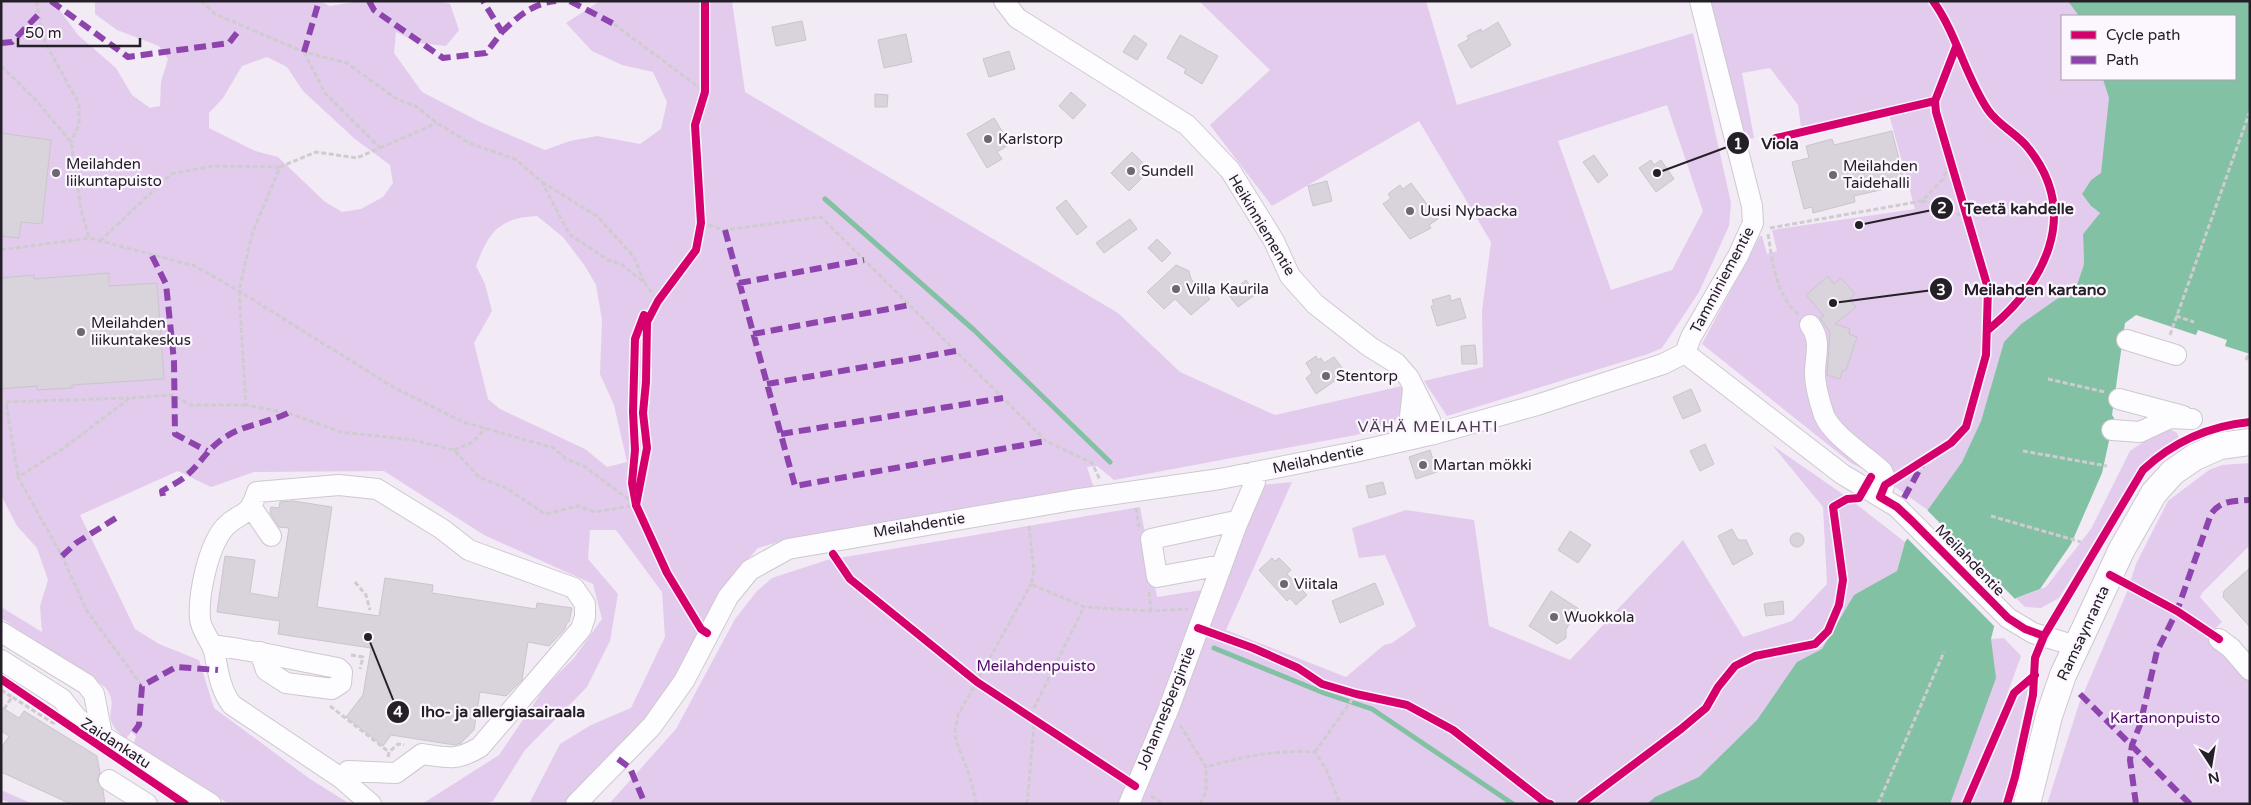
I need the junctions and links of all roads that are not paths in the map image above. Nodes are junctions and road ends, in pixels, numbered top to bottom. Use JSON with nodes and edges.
{"nodes":[{"id":1,"x":1004,"y":1,"type":"edge"},
{"id":2,"x":1700,"y":1,"type":"edge"},
{"id":3,"x":1810,"y":325,"type":"road end"},
{"id":4,"x":2127,"y":340,"type":"dead end"},
{"id":5,"x":1685,"y":354,"type":"junction"},
{"id":6,"x":2176,"y":355,"type":"dead end"},
{"id":7,"x":1413,"y":389,"type":"junction"},
{"id":8,"x":2117,"y":397,"type":"road end"},
{"id":9,"x":2112,"y":430,"type":"dead end"},
{"id":10,"x":1434,"y":434,"type":"junction"},
{"id":11,"x":1413,"y":439,"type":"junction"},
{"id":12,"x":2250,"y":442,"type":"edge"},
{"id":13,"x":1254,"y":472,"type":"junction"},
{"id":14,"x":1880,"y":496,"type":"junction"},
{"id":15,"x":252,"y":508,"type":"junction"},
{"id":16,"x":1237,"y":524,"type":"junction"},
{"id":17,"x":270,"y":536,"type":"dead end"},
{"id":18,"x":1220,"y":568,"type":"junction"},
{"id":19,"x":1,"y":632,"type":"edge"},
{"id":20,"x":2219,"y":639,"type":"dead end"},
{"id":21,"x":2076,"y":646,"type":"junction"},
{"id":22,"x":212,"y":648,"type":"junction"},
{"id":23,"x":260,"y":652,"type":"dead end"},
{"id":24,"x":1,"y":660,"type":"edge"},
{"id":25,"x":2250,"y":670,"type":"edge"},
{"id":26,"x":102,"y":736,"type":"junction"},
{"id":27,"x":341,"y":778,"type":"junction"},
{"id":28,"x":109,"y":780,"type":"dead end"},
{"id":29,"x":147,"y":804,"type":"edge"},
{"id":30,"x":211,"y":804,"type":"edge"},
{"id":31,"x":371,"y":804,"type":"edge"},
{"id":32,"x":576,"y":804,"type":"edge"},
{"id":33,"x":1128,"y":804,"type":"edge"},
{"id":34,"x":2027,"y":804,"type":"edge"}],
"edges":[{"from":1,"to":7,"type":"street","name":"Heikinniementie"},
{"from":2,"to":5,"type":"street","name":"Tamminiementie"},
{"from":3,"to":14,"type":"street"},
{"from":4,"to":6,"type":"street"},
{"from":5,"to":10,"type":"street","name":"Meilahdentie"},
{"from":5,"to":14,"type":"street","name":"Meilahdentie"},
{"from":7,"to":10,"type":"street","name":"Heikinniementie"},
{"from":7,"to":11,"type":"street"},
{"from":8,"to":9,"type":"street"},
{"from":10,"to":11,"type":"street","name":"Meilahdentie"},
{"from":11,"to":13,"type":"street","name":"Meilahdentie"},
{"from":12,"to":21,"type":"main road","name":"Ramsaynranta"},
{"from":13,"to":16,"type":"street","name":"Johannesbergintie"},
{"from":13,"to":32,"type":"street","name":"Meilahdentie"},
{"from":14,"to":21,"type":"street","name":"Meilahdentie"},
{"from":15,"to":17,"type":"street"},
{"from":15,"to":22,"type":"street"},
{"from":15,"to":27,"type":"street"},
{"from":16,"to":18,"type":"street","name":"Johannesbergintie"},
{"from":16,"to":18,"type":"street"},
{"from":18,"to":33,"type":"street","name":"Johannesbergintie"},
{"from":19,"to":26,"type":"street"},
{"from":20,"to":25,"type":"street"},
{"from":21,"to":34,"type":"main road","name":"Ramsaynranta"},
{"from":22,"to":23,"type":"street"},
{"from":22,"to":27,"type":"street"},
{"from":24,"to":26,"type":"street","name":"Zaidankatu"},
{"from":26,"to":30,"type":"street","name":"Zaidankatu"},
{"from":27,"to":31,"type":"street"},
{"from":28,"to":29,"type":"street"}]}
